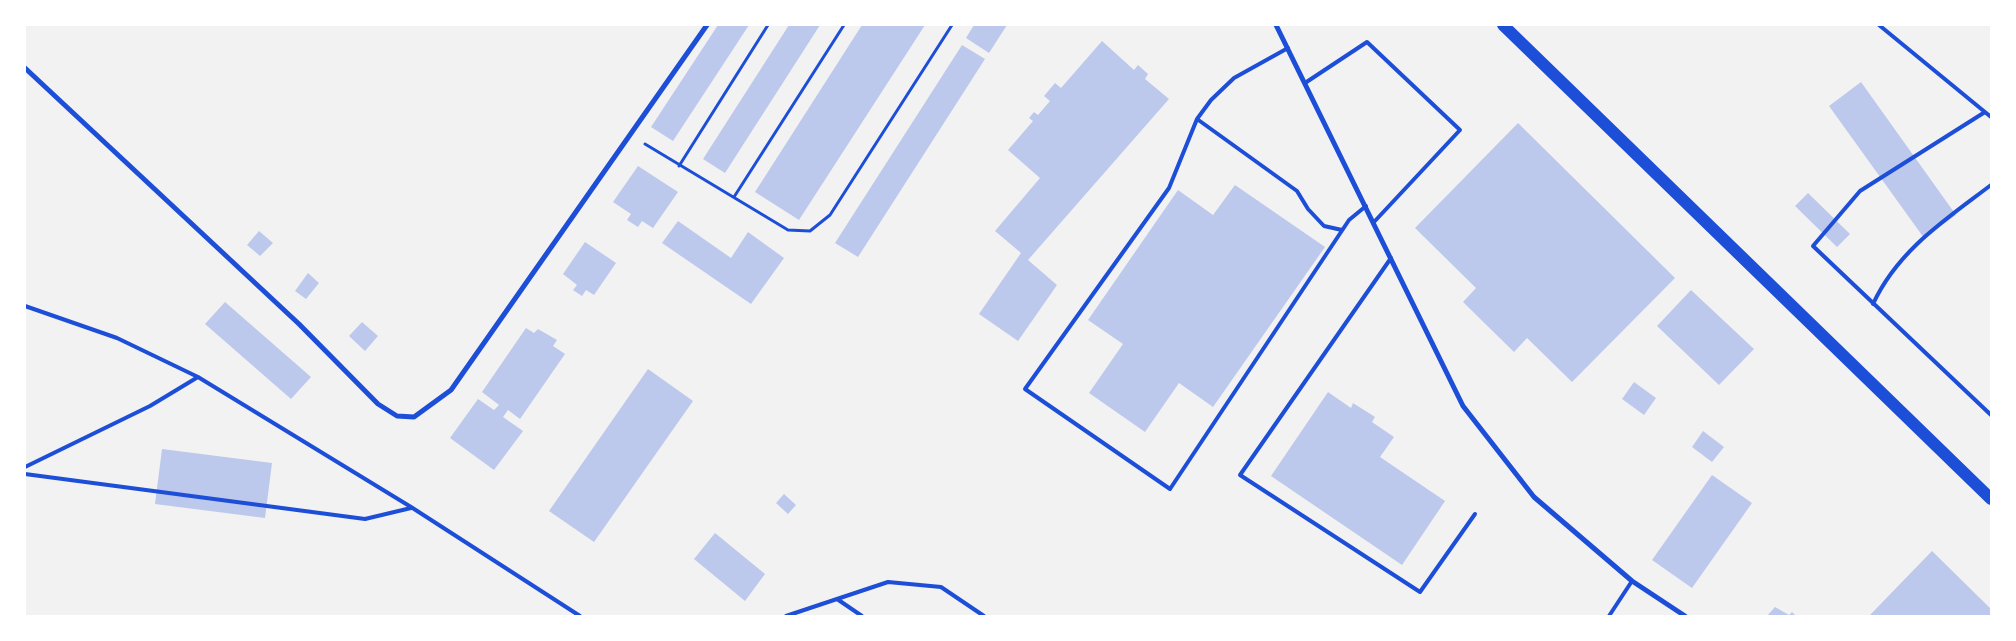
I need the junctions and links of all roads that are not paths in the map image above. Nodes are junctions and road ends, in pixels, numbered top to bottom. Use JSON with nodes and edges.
{"nodes":[{"id":1,"x":707,"y":25,"type":"edge"},
{"id":2,"x":1276,"y":25,"type":"edge"},
{"id":3,"x":1503,"y":25,"type":"edge"},
{"id":4,"x":1879,"y":25,"type":"edge"},
{"id":5,"x":1288,"y":48,"type":"junction"},
{"id":6,"x":25,"y":68,"type":"edge"},
{"id":7,"x":1305,"y":83,"type":"junction"},
{"id":8,"x":1985,"y":112,"type":"junction"},
{"id":9,"x":1991,"y":117,"type":"edge"},
{"id":10,"x":1197,"y":119,"type":"junction"},
{"id":11,"x":1991,"y":185,"type":"edge"},
{"id":12,"x":1366,"y":206,"type":"junction"},
{"id":13,"x":1374,"y":222,"type":"junction"},
{"id":14,"x":1342,"y":230,"type":"junction"},
{"id":15,"x":1391,"y":258,"type":"junction"},
{"id":16,"x":1874,"y":304,"type":"junction"},
{"id":17,"x":25,"y":306,"type":"edge"},
{"id":18,"x":198,"y":377,"type":"junction"},
{"id":19,"x":1991,"y":416,"type":"edge"},
{"id":20,"x":25,"y":467,"type":"edge"},
{"id":21,"x":25,"y":474,"type":"edge"},
{"id":22,"x":1991,"y":499,"type":"edge"},
{"id":23,"x":411,"y":508,"type":"junction"},
{"id":24,"x":1475,"y":514,"type":"dead end"},
{"id":25,"x":1632,"y":581,"type":"junction"},
{"id":26,"x":837,"y":599,"type":"junction"},
{"id":27,"x":580,"y":616,"type":"edge"},
{"id":28,"x":786,"y":616,"type":"edge"},
{"id":29,"x":862,"y":616,"type":"edge"},
{"id":30,"x":984,"y":616,"type":"edge"},
{"id":31,"x":1609,"y":616,"type":"edge"},
{"id":32,"x":1685,"y":616,"type":"edge"}],
"edges":[{"from":1,"to":6,"type":"street"},
{"from":2,"to":5,"type":"street"},
{"from":3,"to":22,"type":"main road"},
{"from":4,"to":8,"type":"lane"},
{"from":5,"to":7,"type":"street"},
{"from":5,"to":10,"type":"lane"},
{"from":7,"to":12,"type":"street"},
{"from":7,"to":13,"type":"lane"},
{"from":8,"to":9,"type":"lane"},
{"from":8,"to":16,"type":"lane"},
{"from":10,"to":14,"type":"lane"},
{"from":10,"to":14,"type":"lane"},
{"from":11,"to":16,"type":"lane"},
{"from":12,"to":13,"type":"street"},
{"from":12,"to":14,"type":"lane"},
{"from":13,"to":15,"type":"street"},
{"from":15,"to":24,"type":"lane"},
{"from":15,"to":25,"type":"street"},
{"from":16,"to":19,"type":"lane"},
{"from":17,"to":18,"type":"lane"},
{"from":18,"to":20,"type":"lane"},
{"from":18,"to":23,"type":"lane"},
{"from":21,"to":23,"type":"lane"},
{"from":23,"to":27,"type":"lane"},
{"from":25,"to":31,"type":"lane"},
{"from":25,"to":32,"type":"street"},
{"from":26,"to":28,"type":"lane"},
{"from":26,"to":29,"type":"lane"},
{"from":26,"to":30,"type":"lane"}]}
